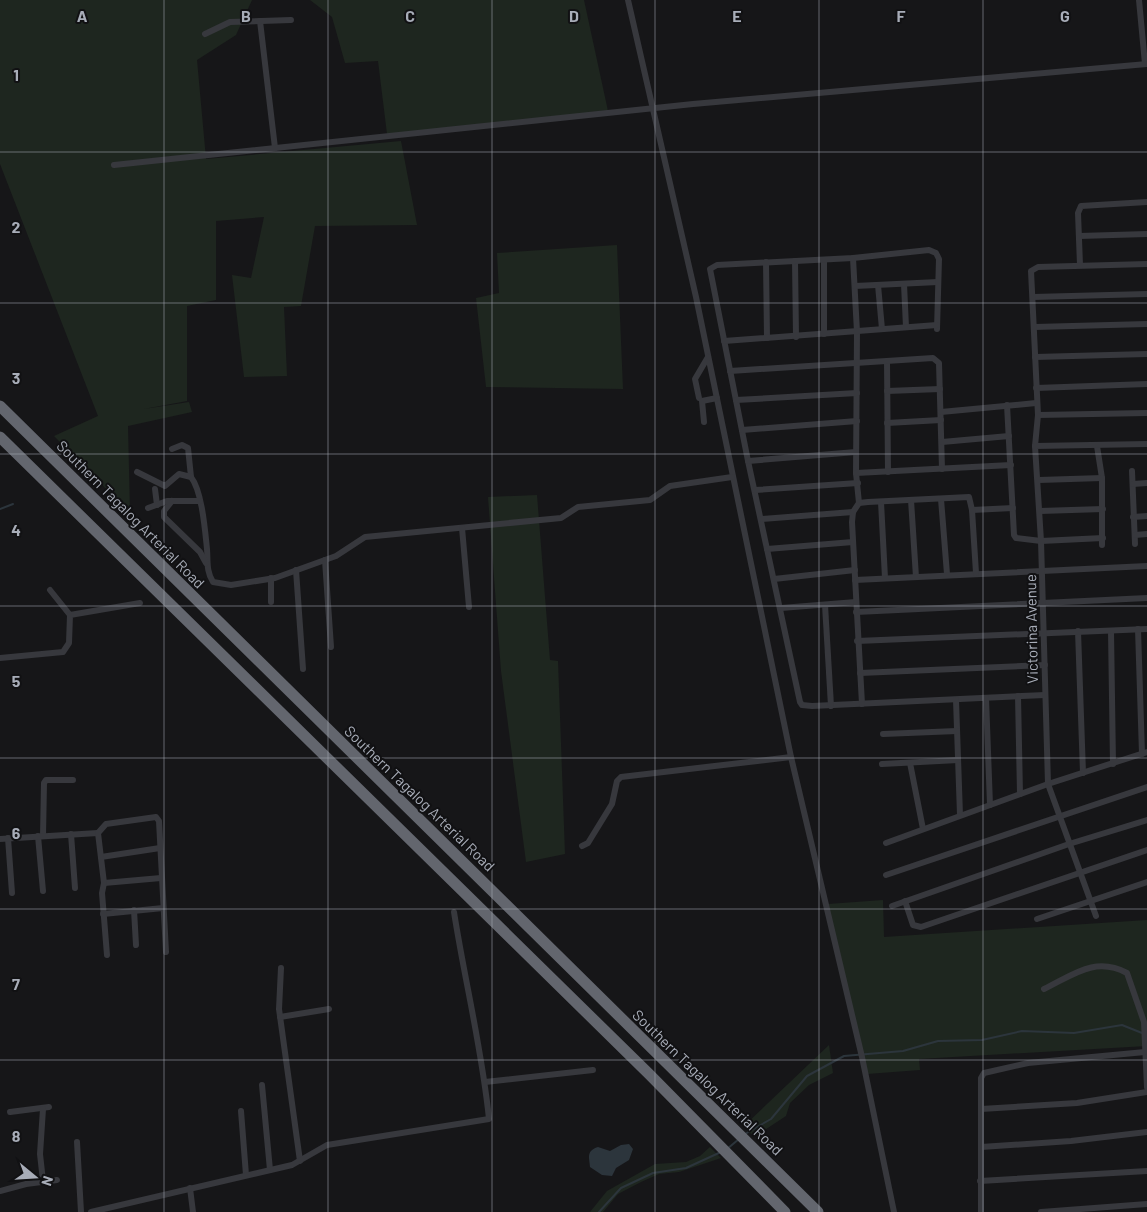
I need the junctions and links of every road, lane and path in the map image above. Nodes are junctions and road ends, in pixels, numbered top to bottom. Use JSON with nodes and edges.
{"nodes":[{"id":1,"x":628,"y":0,"type":"edge"},
{"id":2,"x":1139,"y":0,"type":"edge"},
{"id":3,"x":291,"y":20,"type":"dead end"},
{"id":4,"x":260,"y":21,"type":"junction"},
{"id":5,"x":205,"y":34,"type":"dead end"},
{"id":6,"x":1146,"y":64,"type":"edge"},
{"id":7,"x":652,"y":108,"type":"junction"},
{"id":8,"x":275,"y":148,"type":"junction"},
{"id":9,"x":114,"y":165,"type":"dead end"},
{"id":10,"x":1147,"y":202,"type":"edge"},
{"id":11,"x":1147,"y":234,"type":"edge"},
{"id":12,"x":1079,"y":236,"type":"junction"},
{"id":13,"x":853,"y":258,"type":"junction"},
{"id":14,"x":824,"y":260,"type":"junction"},
{"id":15,"x":795,"y":261,"type":"junction"},
{"id":16,"x":766,"y":262,"type":"junction"},
{"id":17,"x":1147,"y":264,"type":"edge"},
{"id":18,"x":1080,"y":265,"type":"junction"},
{"id":19,"x":938,"y":282,"type":"junction"},
{"id":20,"x":904,"y":284,"type":"junction"},
{"id":21,"x":878,"y":285,"type":"junction"},
{"id":22,"x":856,"y":286,"type":"junction"},
{"id":23,"x":1147,"y":294,"type":"edge"},
{"id":24,"x":1033,"y":297,"type":"junction"},
{"id":25,"x":1147,"y":324,"type":"edge"},
{"id":26,"x":906,"y":327,"type":"junction"},
{"id":27,"x":1035,"y":327,"type":"junction"},
{"id":28,"x":882,"y":329,"type":"junction"},
{"id":29,"x":857,"y":332,"type":"junction"},
{"id":30,"x":824,"y":334,"type":"junction"},
{"id":31,"x":796,"y":337,"type":"junction"},
{"id":32,"x":767,"y":338,"type":"junction"},
{"id":33,"x":724,"y":341,"type":"junction"},
{"id":34,"x":1147,"y":354,"type":"edge"},
{"id":35,"x":708,"y":357,"type":"junction"},
{"id":36,"x":1035,"y":357,"type":"junction"},
{"id":37,"x":887,"y":362,"type":"junction"},
{"id":38,"x":856,"y":363,"type":"junction"},
{"id":39,"x":730,"y":371,"type":"junction"},
{"id":40,"x":1147,"y":384,"type":"edge"},
{"id":41,"x":1036,"y":388,"type":"junction"},
{"id":42,"x":940,"y":389,"type":"junction"},
{"id":43,"x":887,"y":391,"type":"junction"},
{"id":44,"x":857,"y":393,"type":"junction"},
{"id":45,"x":699,"y":398,"type":"dead end"},
{"id":46,"x":716,"y":398,"type":"junction"},
{"id":47,"x":736,"y":400,"type":"junction"},
{"id":48,"x":1036,"y":403,"type":"junction"},
{"id":49,"x":1007,"y":405,"type":"junction"},
{"id":50,"x":0,"y":406,"type":"edge"},
{"id":51,"x":942,"y":412,"type":"junction"},
{"id":52,"x":1147,"y":412,"type":"edge"},
{"id":53,"x":1038,"y":415,"type":"junction"},
{"id":54,"x":941,"y":420,"type":"junction"},
{"id":55,"x":704,"y":422,"type":"dead end"},
{"id":56,"x":856,"y":422,"type":"junction"},
{"id":57,"x":887,"y":423,"type":"junction"},
{"id":58,"x":742,"y":430,"type":"junction"},
{"id":59,"x":1009,"y":436,"type":"junction"},
{"id":60,"x":0,"y":437,"type":"edge"},
{"id":61,"x":942,"y":442,"type":"junction"},
{"id":62,"x":1147,"y":444,"type":"edge"},
{"id":63,"x":1035,"y":446,"type":"junction"},
{"id":64,"x":1097,"y":446,"type":"junction"},
{"id":65,"x":172,"y":449,"type":"dead end"},
{"id":66,"x":856,"y":452,"type":"junction"},
{"id":67,"x":748,"y":461,"type":"junction"},
{"id":68,"x":1011,"y":465,"type":"junction"},
{"id":69,"x":942,"y":469,"type":"junction"},
{"id":70,"x":1132,"y":471,"type":"dead end"},
{"id":71,"x":137,"y":472,"type":"dead end"},
{"id":72,"x":888,"y":472,"type":"junction"},
{"id":73,"x":856,"y":474,"type":"junction"},
{"id":74,"x":191,"y":477,"type":"junction"},
{"id":75,"x":732,"y":477,"type":"junction"},
{"id":76,"x":1102,"y":478,"type":"junction"},
{"id":77,"x":1039,"y":480,"type":"junction"},
{"id":78,"x":1147,"y":482,"type":"edge"},
{"id":79,"x":858,"y":483,"type":"junction"},
{"id":80,"x":1133,"y":484,"type":"junction"},
{"id":81,"x":155,"y":489,"type":"dead end"},
{"id":82,"x":755,"y":490,"type":"junction"},
{"id":83,"x":941,"y":499,"type":"junction"},
{"id":84,"x":911,"y":500,"type":"junction"},
{"id":85,"x":172,"y":501,"type":"junction"},
{"id":86,"x":200,"y":501,"type":"junction"},
{"id":87,"x":881,"y":502,"type":"junction"},
{"id":88,"x":859,"y":503,"type":"junction"},
{"id":89,"x":157,"y":505,"type":"junction"},
{"id":90,"x":148,"y":508,"type":"dead end"},
{"id":91,"x":1012,"y":508,"type":"junction"},
{"id":92,"x":1103,"y":509,"type":"junction"},
{"id":93,"x":972,"y":510,"type":"junction"},
{"id":94,"x":1040,"y":511,"type":"junction"},
{"id":95,"x":853,"y":512,"type":"junction"},
{"id":96,"x":1147,"y":516,"type":"edge"},
{"id":97,"x":1133,"y":517,"type":"junction"},
{"id":98,"x":761,"y":519,"type":"junction"},
{"id":99,"x":462,"y":528,"type":"junction"},
{"id":100,"x":1147,"y":534,"type":"edge"},
{"id":101,"x":1134,"y":535,"type":"junction"},
{"id":102,"x":1042,"y":541,"type":"junction"},
{"id":103,"x":853,"y":542,"type":"junction"},
{"id":104,"x":1135,"y":544,"type":"dead end"},
{"id":105,"x":767,"y":548,"type":"junction"},
{"id":106,"x":325,"y":560,"type":"junction"},
{"id":107,"x":207,"y":565,"type":"junction"},
{"id":108,"x":1147,"y":566,"type":"edge"},
{"id":109,"x":296,"y":570,"type":"junction"},
{"id":110,"x":855,"y":570,"type":"junction"},
{"id":111,"x":1042,"y":572,"type":"junction"},
{"id":112,"x":947,"y":574,"type":"junction"},
{"id":113,"x":976,"y":574,"type":"junction"},
{"id":114,"x":916,"y":577,"type":"junction"},
{"id":115,"x":271,"y":578,"type":"junction"},
{"id":116,"x":885,"y":578,"type":"junction"},
{"id":117,"x":774,"y":579,"type":"junction"},
{"id":118,"x":855,"y":580,"type":"junction"},
{"id":119,"x":50,"y":590,"type":"dead end"},
{"id":120,"x":1147,"y":598,"type":"edge"},
{"id":121,"x":271,"y":602,"type":"dead end"},
{"id":122,"x":856,"y":602,"type":"junction"},
{"id":123,"x":140,"y":603,"type":"dead end"},
{"id":124,"x":1042,"y":603,"type":"junction"},
{"id":125,"x":825,"y":605,"type":"junction"},
{"id":126,"x":470,"y":607,"type":"dead end"},
{"id":127,"x":781,"y":608,"type":"junction"},
{"id":128,"x":856,"y":612,"type":"junction"},
{"id":129,"x":70,"y":615,"type":"junction"},
{"id":130,"x":1147,"y":629,"type":"edge"},
{"id":131,"x":1138,"y":630,"type":"junction"},
{"id":132,"x":1078,"y":631,"type":"junction"},
{"id":133,"x":1111,"y":631,"type":"junction"},
{"id":134,"x":1043,"y":633,"type":"junction"},
{"id":135,"x":857,"y":641,"type":"junction"},
{"id":136,"x":331,"y":647,"type":"dead end"},
{"id":137,"x":0,"y":658,"type":"edge"},
{"id":138,"x":1045,"y":665,"type":"junction"},
{"id":139,"x":303,"y":668,"type":"dead end"},
{"id":140,"x":860,"y":673,"type":"junction"},
{"id":141,"x":1045,"y":694,"type":"junction"},
{"id":142,"x":1018,"y":696,"type":"junction"},
{"id":143,"x":986,"y":698,"type":"junction"},
{"id":144,"x":956,"y":700,"type":"junction"},
{"id":145,"x":862,"y":704,"type":"junction"},
{"id":146,"x":830,"y":706,"type":"junction"},
{"id":147,"x":957,"y":731,"type":"junction"},
{"id":148,"x":883,"y":734,"type":"dead end"},
{"id":149,"x":1145,"y":753,"type":"edge"},
{"id":150,"x":791,"y":757,"type":"junction"},
{"id":151,"x":958,"y":760,"type":"junction"},
{"id":152,"x":910,"y":763,"type":"junction"},
{"id":153,"x":882,"y":764,"type":"dead end"},
{"id":154,"x":1113,"y":764,"type":"junction"},
{"id":155,"x":1083,"y":774,"type":"junction"},
{"id":156,"x":73,"y":780,"type":"dead end"},
{"id":157,"x":1048,"y":784,"type":"junction"},
{"id":158,"x":1147,"y":786,"type":"edge"},
{"id":159,"x":1020,"y":794,"type":"junction"},
{"id":160,"x":990,"y":805,"type":"junction"},
{"id":161,"x":960,"y":815,"type":"junction"},
{"id":162,"x":1060,"y":817,"type":"junction"},
{"id":163,"x":1147,"y":820,"type":"edge"},
{"id":164,"x":923,"y":829,"type":"junction"},
{"id":165,"x":98,"y":833,"type":"junction"},
{"id":166,"x":70,"y":834,"type":"junction"},
{"id":167,"x":40,"y":836,"type":"junction"},
{"id":168,"x":8,"y":838,"type":"junction"},
{"id":169,"x":0,"y":839,"type":"edge"},
{"id":170,"x":886,"y":843,"type":"dead end"},
{"id":171,"x":1070,"y":844,"type":"junction"},
{"id":172,"x":582,"y":846,"type":"dead end"},
{"id":173,"x":160,"y":848,"type":"junction"},
{"id":174,"x":1147,"y":850,"type":"edge"},
{"id":175,"x":100,"y":857,"type":"junction"},
{"id":176,"x":1079,"y":873,"type":"junction"},
{"id":177,"x":886,"y":875,"type":"dead end"},
{"id":178,"x":161,"y":878,"type":"junction"},
{"id":179,"x":1147,"y":882,"type":"edge"},
{"id":180,"x":104,"y":883,"type":"junction"},
{"id":181,"x":75,"y":888,"type":"dead end"},
{"id":182,"x":42,"y":891,"type":"dead end"},
{"id":183,"x":12,"y":893,"type":"dead end"},
{"id":184,"x":905,"y":901,"type":"junction"},
{"id":185,"x":1091,"y":901,"type":"junction"},
{"id":186,"x":892,"y":906,"type":"dead end"},
{"id":187,"x":163,"y":908,"type":"junction"},
{"id":188,"x":134,"y":910,"type":"junction"},
{"id":189,"x":454,"y":912,"type":"dead end"},
{"id":190,"x":103,"y":914,"type":"junction"},
{"id":191,"x":1096,"y":916,"type":"dead end"},
{"id":192,"x":1037,"y":919,"type":"dead end"},
{"id":193,"x":136,"y":945,"type":"dead end"},
{"id":194,"x":166,"y":952,"type":"dead end"},
{"id":195,"x":106,"y":955,"type":"dead end"},
{"id":196,"x":281,"y":968,"type":"dead end"},
{"id":197,"x":1044,"y":989,"type":"dead end"},
{"id":198,"x":329,"y":1009,"type":"dead end"},
{"id":199,"x":280,"y":1017,"type":"junction"},
{"id":200,"x":1145,"y":1052,"type":"junction"},
{"id":201,"x":593,"y":1070,"type":"dead end"},
{"id":202,"x":485,"y":1082,"type":"junction"},
{"id":203,"x":262,"y":1086,"type":"dead end"},
{"id":204,"x":1147,"y":1087,"type":"edge"},
{"id":205,"x":1147,"y":1092,"type":"edge"},
{"id":206,"x":981,"y":1109,"type":"junction"},
{"id":207,"x":241,"y":1111,"type":"dead end"},
{"id":208,"x":10,"y":1112,"type":"dead end"},
{"id":209,"x":1147,"y":1132,"type":"edge"},
{"id":210,"x":77,"y":1142,"type":"dead end"},
{"id":211,"x":981,"y":1147,"type":"junction"},
{"id":212,"x":300,"y":1161,"type":"junction"},
{"id":213,"x":270,"y":1170,"type":"junction"},
{"id":214,"x":1147,"y":1171,"type":"edge"},
{"id":215,"x":246,"y":1175,"type":"junction"},
{"id":216,"x":57,"y":1180,"type":"dead end"},
{"id":217,"x":43,"y":1181,"type":"junction"},
{"id":218,"x":980,"y":1181,"type":"junction"},
{"id":219,"x":190,"y":1188,"type":"junction"},
{"id":220,"x":0,"y":1191,"type":"edge"},
{"id":221,"x":1147,"y":1204,"type":"edge"},
{"id":222,"x":1120,"y":1209,"type":"edge"},
{"id":223,"x":1086,"y":1210,"type":"edge"},
{"id":224,"x":81,"y":1212,"type":"edge"},
{"id":225,"x":91,"y":1212,"type":"edge"},
{"id":226,"x":193,"y":1212,"type":"edge"},
{"id":227,"x":785,"y":1212,"type":"edge"},
{"id":228,"x":818,"y":1212,"type":"edge"},
{"id":229,"x":894,"y":1212,"type":"edge"},
{"id":230,"x":981,"y":1212,"type":"edge"},
{"id":231,"x":1044,"y":1212,"type":"edge"}],
"edges":[{"from":1,"to":7,"type":"street"},
{"from":2,"to":6,"type":"street"},
{"from":3,"to":4,"type":"street"},
{"from":4,"to":5,"type":"street"},
{"from":4,"to":8,"type":"street"},
{"from":6,"to":7,"type":"street"},
{"from":7,"to":8,"type":"street"},
{"from":7,"to":35,"type":"street"},
{"from":8,"to":9,"type":"street"},
{"from":10,"to":12,"type":"street"},
{"from":11,"to":12,"type":"street"},
{"from":12,"to":18,"type":"street"},
{"from":13,"to":14,"type":"street"},
{"from":13,"to":19,"type":"street"},
{"from":13,"to":22,"type":"street"},
{"from":14,"to":15,"type":"street"},
{"from":14,"to":30,"type":"street"},
{"from":15,"to":16,"type":"street"},
{"from":15,"to":31,"type":"street"},
{"from":16,"to":32,"type":"street"},
{"from":16,"to":33,"type":"street"},
{"from":17,"to":18,"type":"street"},
{"from":18,"to":24,"type":"street","name":"Victorina Avenue"},
{"from":19,"to":20,"type":"street"},
{"from":19,"to":26,"type":"street"},
{"from":20,"to":21,"type":"street"},
{"from":20,"to":26,"type":"street"},
{"from":21,"to":22,"type":"street"},
{"from":21,"to":28,"type":"street"},
{"from":22,"to":29,"type":"street"},
{"from":23,"to":24,"type":"street"},
{"from":24,"to":27,"type":"street","name":"Victorina Avenue"},
{"from":25,"to":27,"type":"street"},
{"from":26,"to":28,"type":"street"},
{"from":27,"to":36,"type":"street","name":"Victorina Avenue"},
{"from":28,"to":29,"type":"street"},
{"from":29,"to":30,"type":"street"},
{"from":29,"to":38,"type":"street"},
{"from":30,"to":31,"type":"street"},
{"from":31,"to":32,"type":"street"},
{"from":32,"to":33,"type":"street"},
{"from":33,"to":39,"type":"street"},
{"from":34,"to":36,"type":"street"},
{"from":35,"to":45,"type":"street"},
{"from":35,"to":46,"type":"street"},
{"from":36,"to":41,"type":"street","name":"Victorina Avenue"},
{"from":37,"to":38,"type":"street"},
{"from":37,"to":42,"type":"street"},
{"from":37,"to":43,"type":"street"},
{"from":38,"to":39,"type":"street"},
{"from":38,"to":44,"type":"street"},
{"from":39,"to":47,"type":"street"},
{"from":40,"to":41,"type":"street"},
{"from":41,"to":48,"type":"street","name":"Victorina Avenue"},
{"from":42,"to":43,"type":"street"},
{"from":42,"to":51,"type":"street"},
{"from":43,"to":57,"type":"street"},
{"from":44,"to":47,"type":"street"},
{"from":44,"to":56,"type":"street"},
{"from":46,"to":55,"type":"street"},
{"from":46,"to":75,"type":"street"},
{"from":47,"to":58,"type":"street"},
{"from":48,"to":49,"type":"street"},
{"from":48,"to":53,"type":"street","name":"Victorina Avenue"},
{"from":49,"to":51,"type":"street"},
{"from":49,"to":59,"type":"street"},
{"from":50,"to":228,"type":"highway","name":"Southern Tagalog Arterial Road"},
{"from":51,"to":54,"type":"street"},
{"from":52,"to":53,"type":"street"},
{"from":53,"to":63,"type":"street","name":"Victorina Avenue"},
{"from":54,"to":57,"type":"street"},
{"from":54,"to":61,"type":"street"},
{"from":56,"to":58,"type":"street"},
{"from":56,"to":66,"type":"street"},
{"from":57,"to":72,"type":"street"},
{"from":58,"to":67,"type":"street"},
{"from":59,"to":61,"type":"street"},
{"from":59,"to":68,"type":"street"},
{"from":60,"to":227,"type":"highway"},
{"from":61,"to":69,"type":"street"},
{"from":62,"to":64,"type":"street"},
{"from":63,"to":64,"type":"street"},
{"from":63,"to":77,"type":"street","name":"Victorina Avenue"},
{"from":64,"to":76,"type":"street"},
{"from":65,"to":74,"type":"street"},
{"from":66,"to":67,"type":"street"},
{"from":66,"to":73,"type":"street"},
{"from":67,"to":82,"type":"street"},
{"from":68,"to":69,"type":"street"},
{"from":68,"to":91,"type":"street"},
{"from":69,"to":72,"type":"street"},
{"from":70,"to":80,"type":"street"},
{"from":71,"to":74,"type":"street"},
{"from":72,"to":73,"type":"street"},
{"from":73,"to":79,"type":"street"},
{"from":74,"to":86,"type":"street"},
{"from":75,"to":99,"type":"street"},
{"from":75,"to":150,"type":"street"},
{"from":76,"to":77,"type":"street"},
{"from":76,"to":92,"type":"street"},
{"from":77,"to":94,"type":"street","name":"Victorina Avenue"},
{"from":78,"to":80,"type":"street"},
{"from":79,"to":82,"type":"street"},
{"from":79,"to":88,"type":"street"},
{"from":80,"to":97,"type":"street"},
{"from":81,"to":89,"type":"street"},
{"from":82,"to":98,"type":"street"},
{"from":83,"to":84,"type":"street"},
{"from":83,"to":93,"type":"street"},
{"from":83,"to":112,"type":"street"},
{"from":84,"to":87,"type":"street"},
{"from":84,"to":114,"type":"street"},
{"from":85,"to":86,"type":"street"},
{"from":85,"to":89,"type":"street"},
{"from":85,"to":107,"type":"street"},
{"from":86,"to":107,"type":"street"},
{"from":87,"to":88,"type":"street"},
{"from":87,"to":116,"type":"street"},
{"from":88,"to":95,"type":"street"},
{"from":89,"to":90,"type":"street"},
{"from":91,"to":93,"type":"street"},
{"from":91,"to":102,"type":"street"},
{"from":92,"to":94,"type":"street"},
{"from":92,"to":102,"type":"street"},
{"from":93,"to":113,"type":"street"},
{"from":94,"to":102,"type":"street","name":"Victorina Avenue"},
{"from":95,"to":98,"type":"street"},
{"from":95,"to":103,"type":"street"},
{"from":96,"to":97,"type":"street"},
{"from":97,"to":101,"type":"street"},
{"from":98,"to":105,"type":"street"},
{"from":99,"to":106,"type":"street"},
{"from":99,"to":126,"type":"street"},
{"from":100,"to":101,"type":"street"},
{"from":101,"to":104,"type":"street"},
{"from":102,"to":111,"type":"street","name":"Victorina Avenue"},
{"from":103,"to":105,"type":"street"},
{"from":103,"to":110,"type":"street"},
{"from":105,"to":117,"type":"street"},
{"from":106,"to":109,"type":"street"},
{"from":106,"to":136,"type":"street"},
{"from":107,"to":115,"type":"street"},
{"from":108,"to":111,"type":"street"},
{"from":109,"to":115,"type":"street"},
{"from":109,"to":139,"type":"street"},
{"from":110,"to":117,"type":"street"},
{"from":110,"to":118,"type":"street"},
{"from":111,"to":113,"type":"street"},
{"from":111,"to":124,"type":"street","name":"Victorina Avenue"},
{"from":112,"to":113,"type":"street"},
{"from":112,"to":114,"type":"street"},
{"from":114,"to":116,"type":"street"},
{"from":115,"to":121,"type":"street"},
{"from":116,"to":118,"type":"street"},
{"from":117,"to":127,"type":"street"},
{"from":118,"to":122,"type":"street"},
{"from":119,"to":129,"type":"street"},
{"from":120,"to":124,"type":"street"},
{"from":122,"to":125,"type":"street"},
{"from":122,"to":128,"type":"street"},
{"from":123,"to":129,"type":"street"},
{"from":124,"to":128,"type":"street"},
{"from":124,"to":134,"type":"street","name":"Victorina Avenue"},
{"from":125,"to":127,"type":"street"},
{"from":125,"to":146,"type":"street"},
{"from":127,"to":146,"type":"street"},
{"from":128,"to":135,"type":"street"},
{"from":129,"to":137,"type":"street"},
{"from":130,"to":131,"type":"street"},
{"from":131,"to":133,"type":"street"},
{"from":131,"to":149,"type":"street"},
{"from":132,"to":133,"type":"street"},
{"from":132,"to":134,"type":"street"},
{"from":132,"to":155,"type":"street"},
{"from":133,"to":154,"type":"street"},
{"from":134,"to":135,"type":"street"},
{"from":134,"to":138,"type":"street","name":"Victorina Avenue"},
{"from":135,"to":140,"type":"street"},
{"from":138,"to":140,"type":"street"},
{"from":138,"to":141,"type":"street","name":"Victorina Avenue"},
{"from":140,"to":145,"type":"street"},
{"from":141,"to":142,"type":"street"},
{"from":141,"to":157,"type":"street","name":"Victorina Avenue"},
{"from":142,"to":143,"type":"street"},
{"from":142,"to":159,"type":"street"},
{"from":143,"to":144,"type":"street"},
{"from":143,"to":160,"type":"street"},
{"from":144,"to":145,"type":"street"},
{"from":144,"to":147,"type":"street"},
{"from":145,"to":146,"type":"street"},
{"from":147,"to":148,"type":"street"},
{"from":147,"to":151,"type":"street"},
{"from":149,"to":154,"type":"street"},
{"from":150,"to":172,"type":"street"},
{"from":150,"to":229,"type":"street"},
{"from":151,"to":152,"type":"street"},
{"from":151,"to":161,"type":"street"},
{"from":152,"to":153,"type":"street"},
{"from":152,"to":164,"type":"street"},
{"from":154,"to":155,"type":"street"},
{"from":155,"to":157,"type":"street"},
{"from":156,"to":167,"type":"street"},
{"from":157,"to":159,"type":"street"},
{"from":157,"to":162,"type":"street","name":"Victorina Avenue"},
{"from":158,"to":162,"type":"street"},
{"from":159,"to":160,"type":"street"},
{"from":160,"to":161,"type":"street"},
{"from":161,"to":164,"type":"street"},
{"from":162,"to":171,"type":"street","name":"Victorina Avenue"},
{"from":162,"to":177,"type":"street"},
{"from":163,"to":171,"type":"street"},
{"from":164,"to":170,"type":"street"},
{"from":165,"to":166,"type":"street"},
{"from":165,"to":173,"type":"street"},
{"from":165,"to":175,"type":"street"},
{"from":166,"to":167,"type":"street"},
{"from":166,"to":181,"type":"street"},
{"from":167,"to":168,"type":"street"},
{"from":167,"to":182,"type":"street"},
{"from":168,"to":169,"type":"street"},
{"from":168,"to":183,"type":"street"},
{"from":171,"to":176,"type":"street","name":"Victorina Avenue"},
{"from":171,"to":184,"type":"street"},
{"from":173,"to":175,"type":"street"},
{"from":173,"to":178,"type":"street"},
{"from":174,"to":176,"type":"street"},
{"from":175,"to":180,"type":"street"},
{"from":176,"to":184,"type":"street"},
{"from":176,"to":185,"type":"street","name":"Victorina Avenue"},
{"from":178,"to":180,"type":"street"},
{"from":178,"to":187,"type":"street"},
{"from":179,"to":185,"type":"street"},
{"from":180,"to":190,"type":"street"},
{"from":184,"to":186,"type":"street"},
{"from":185,"to":191,"type":"street","name":"Victorina Avenue"},
{"from":185,"to":192,"type":"street"},
{"from":187,"to":188,"type":"street"},
{"from":187,"to":194,"type":"street"},
{"from":188,"to":190,"type":"street"},
{"from":188,"to":193,"type":"street"},
{"from":189,"to":202,"type":"street"},
{"from":190,"to":195,"type":"street"},
{"from":196,"to":199,"type":"street"},
{"from":197,"to":200,"type":"street"},
{"from":198,"to":199,"type":"street"},
{"from":199,"to":212,"type":"street"},
{"from":200,"to":204,"type":"street"},
{"from":200,"to":206,"type":"street"},
{"from":201,"to":202,"type":"street"},
{"from":202,"to":212,"type":"street"},
{"from":203,"to":213,"type":"street"},
{"from":205,"to":206,"type":"street"},
{"from":206,"to":211,"type":"street"},
{"from":207,"to":215,"type":"street"},
{"from":208,"to":217,"type":"street"},
{"from":209,"to":211,"type":"street"},
{"from":210,"to":224,"type":"street"},
{"from":211,"to":218,"type":"street"},
{"from":212,"to":213,"type":"street"},
{"from":213,"to":215,"type":"street"},
{"from":214,"to":218,"type":"street"},
{"from":215,"to":219,"type":"street"},
{"from":216,"to":217,"type":"street"},
{"from":217,"to":220,"type":"street"},
{"from":218,"to":230,"type":"street"},
{"from":219,"to":225,"type":"street"},
{"from":219,"to":226,"type":"street"},
{"from":221,"to":222,"type":"street"},
{"from":222,"to":223,"type":"street"},
{"from":223,"to":231,"type":"street"}]}
